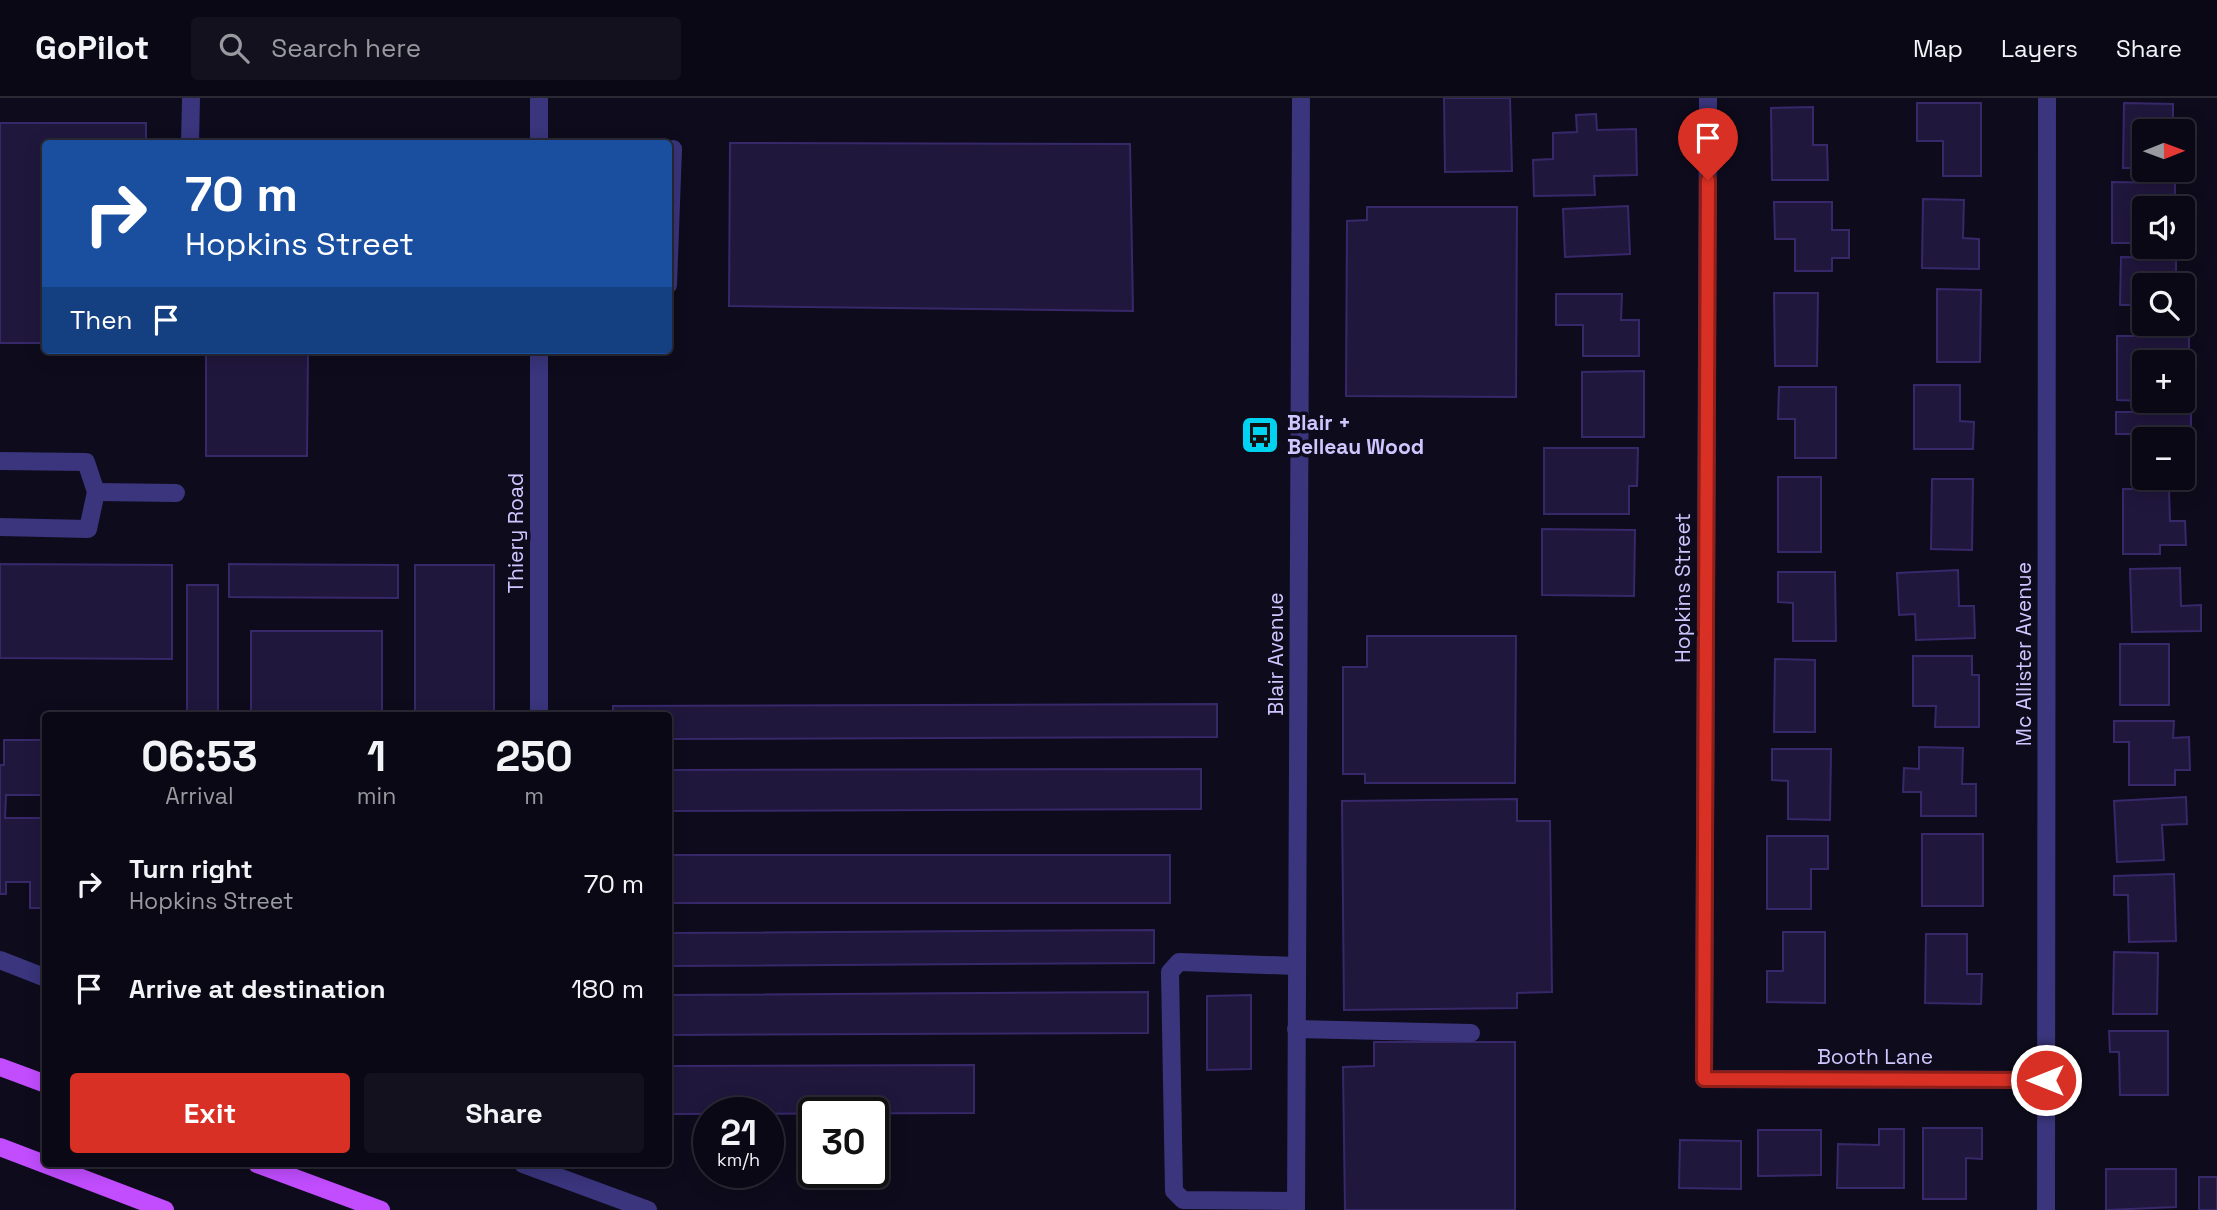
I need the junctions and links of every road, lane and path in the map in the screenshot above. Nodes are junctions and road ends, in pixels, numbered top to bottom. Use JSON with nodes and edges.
{"nodes":[{"id":1,"x":191,"y":98,"type":"edge"},
{"id":2,"x":539,"y":98,"type":"edge"},
{"id":3,"x":1301,"y":98,"type":"edge"},
{"id":4,"x":1708,"y":98,"type":"edge"},
{"id":5,"x":2047,"y":98,"type":"edge"},
{"id":6,"x":190,"y":140,"type":"edge"},
{"id":7,"x":539,"y":140,"type":"edge"},
{"id":8,"x":673,"y":149,"type":"dead end"},
{"id":9,"x":672,"y":176,"type":"edge"},
{"id":10,"x":539,"y":354,"type":"edge"},
{"id":11,"x":0,"y":461,"type":"edge"},
{"id":12,"x":96,"y":492,"type":"junction"},
{"id":13,"x":176,"y":493,"type":"dead end"},
{"id":14,"x":0,"y":527,"type":"edge"},
{"id":15,"x":539,"y":712,"type":"edge"},
{"id":16,"x":0,"y":961,"type":"edge"},
{"id":17,"x":1297,"y":966,"type":"junction"},
{"id":18,"x":42,"y":977,"type":"edge"},
{"id":19,"x":1296,"y":1029,"type":"junction"},
{"id":20,"x":1471,"y":1032,"type":"dead end"},
{"id":21,"x":0,"y":1068,"type":"edge"},
{"id":22,"x":1704,"y":1079,"type":"joint"},
{"id":23,"x":2046,"y":1080,"type":"junction"},
{"id":24,"x":42,"y":1083,"type":"edge"},
{"id":25,"x":0,"y":1147,"type":"edge"},
{"id":26,"x":42,"y":1163,"type":"edge"},
{"id":27,"x":52,"y":1167,"type":"edge"},
{"id":28,"x":265,"y":1167,"type":"edge"},
{"id":29,"x":537,"y":1167,"type":"edge"},
{"id":30,"x":1296,"y":1206,"type":"edge"},
{"id":31,"x":165,"y":1210,"type":"edge"},
{"id":32,"x":381,"y":1210,"type":"edge"},
{"id":33,"x":648,"y":1210,"type":"edge"},
{"id":34,"x":2046,"y":1210,"type":"edge"}],
"edges":[{"from":1,"to":6,"type":"street"},
{"from":2,"to":7,"type":"street"},
{"from":3,"to":17,"type":"street","name":"Blair Avenue"},
{"from":4,"to":22,"type":"street","name":"Hopkins Street"},
{"from":5,"to":23,"type":"street","name":"Mc Allister Avenue"},
{"from":8,"to":9,"type":"street"},
{"from":10,"to":15,"type":"street","name":"Thiery Road"},
{"from":11,"to":12,"type":"street"},
{"from":12,"to":13,"type":"street"},
{"from":12,"to":14,"type":"street"},
{"from":16,"to":18,"type":"street"},
{"from":17,"to":19,"type":"street","name":"Blair Avenue"},
{"from":17,"to":30,"type":"street"},
{"from":19,"to":20,"type":"street"},
{"from":19,"to":30,"type":"street","name":"Blair Avenue"},
{"from":21,"to":24,"type":"main road"},
{"from":22,"to":23,"type":"street","name":"Booth Lane"},
{"from":23,"to":34,"type":"street","name":"Mc Allister Avenue"},
{"from":25,"to":26,"type":"main road"},
{"from":27,"to":31,"type":"main road"},
{"from":28,"to":32,"type":"main road"},
{"from":29,"to":33,"type":"street"}]}
